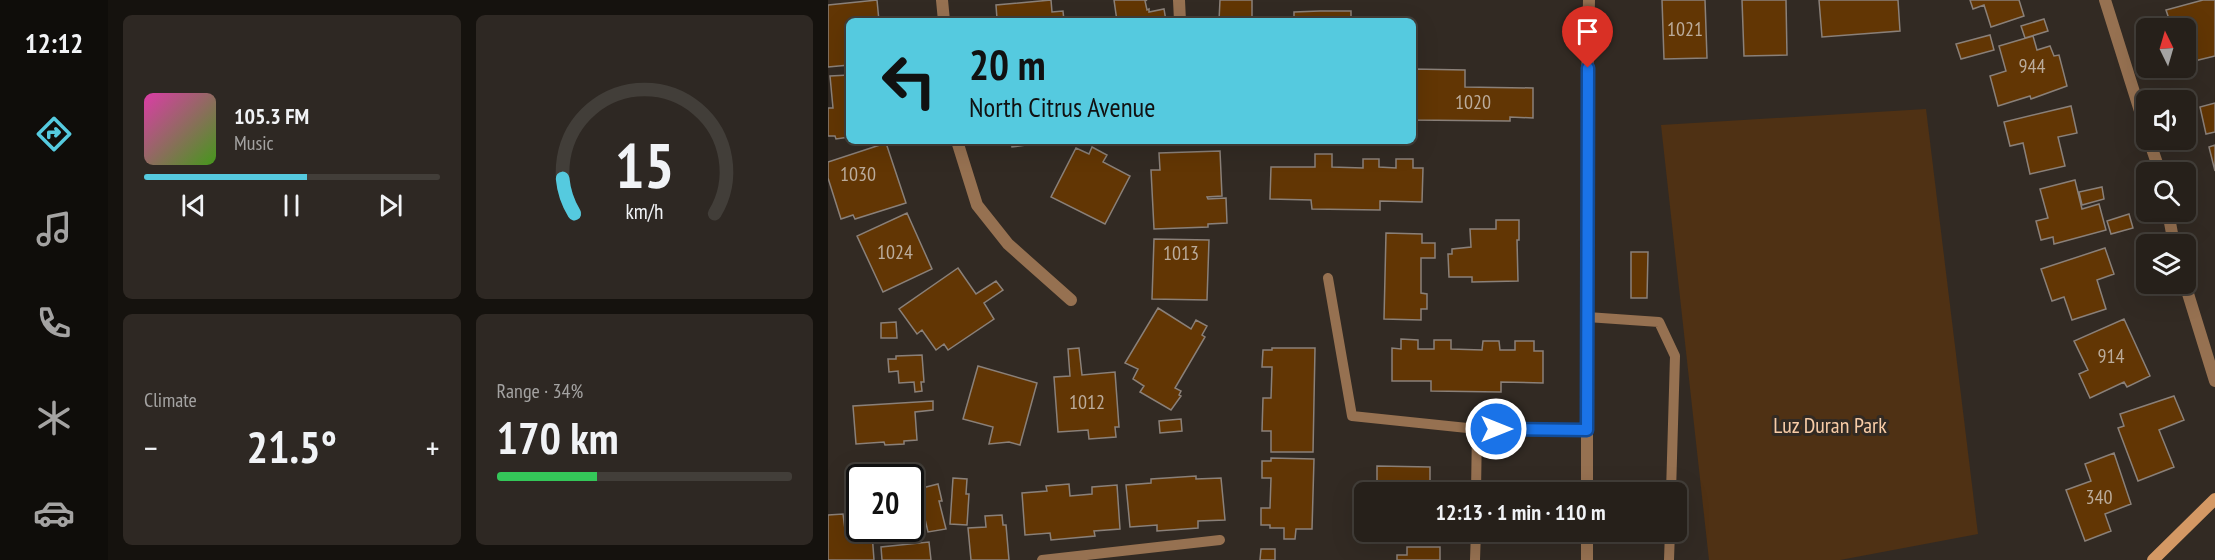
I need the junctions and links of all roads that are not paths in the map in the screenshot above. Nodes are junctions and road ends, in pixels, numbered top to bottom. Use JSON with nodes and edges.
{"nodes":[{"id":1,"x":942,"y":0,"type":"edge"},
{"id":2,"x":1179,"y":0,"type":"edge"},
{"id":3,"x":1589,"y":0,"type":"edge"},
{"id":4,"x":2105,"y":0,"type":"edge"},
{"id":5,"x":944,"y":18,"type":"edge"},
{"id":6,"x":1180,"y":18,"type":"edge"},
{"id":7,"x":2136,"y":98,"type":"edge"},
{"id":8,"x":958,"y":144,"type":"edge"},
{"id":9,"x":1328,"y":278,"type":"dead end"},
{"id":10,"x":2188,"y":294,"type":"edge"},
{"id":11,"x":1071,"y":300,"type":"dead end"},
{"id":12,"x":1587,"y":317,"type":"junction"},
{"id":13,"x":2215,"y":381,"type":"edge"},
{"id":14,"x":1477,"y":429,"type":"junction"},
{"id":15,"x":1587,"y":430,"type":"junction"},
{"id":16,"x":1476,"y":482,"type":"edge"},
{"id":17,"x":1587,"y":482,"type":"edge"},
{"id":18,"x":1671,"y":482,"type":"edge"},
{"id":19,"x":2215,"y":499,"type":"edge"},
{"id":20,"x":1220,"y":540,"type":"dead end"},
{"id":21,"x":1476,"y":542,"type":"edge"},
{"id":22,"x":1587,"y":542,"type":"edge"},
{"id":23,"x":1670,"y":542,"type":"edge"},
{"id":24,"x":1042,"y":560,"type":"edge"},
{"id":25,"x":1475,"y":560,"type":"edge"},
{"id":26,"x":1587,"y":560,"type":"edge"},
{"id":27,"x":1669,"y":560,"type":"edge"},
{"id":28,"x":2153,"y":560,"type":"edge"}],
"edges":[{"from":1,"to":5,"type":"street"},
{"from":2,"to":6,"type":"street"},
{"from":3,"to":12,"type":"street"},
{"from":4,"to":7,"type":"street"},
{"from":8,"to":11,"type":"street"},
{"from":9,"to":14,"type":"lane"},
{"from":10,"to":13,"type":"street"},
{"from":12,"to":15,"type":"street"},
{"from":12,"to":18,"type":"lane"},
{"from":14,"to":15,"type":"lane"},
{"from":14,"to":16,"type":"lane"},
{"from":15,"to":17,"type":"street"},
{"from":19,"to":28,"type":"main road"},
{"from":20,"to":24,"type":"lane"},
{"from":21,"to":25,"type":"lane"},
{"from":22,"to":26,"type":"street"},
{"from":23,"to":27,"type":"lane"}]}
